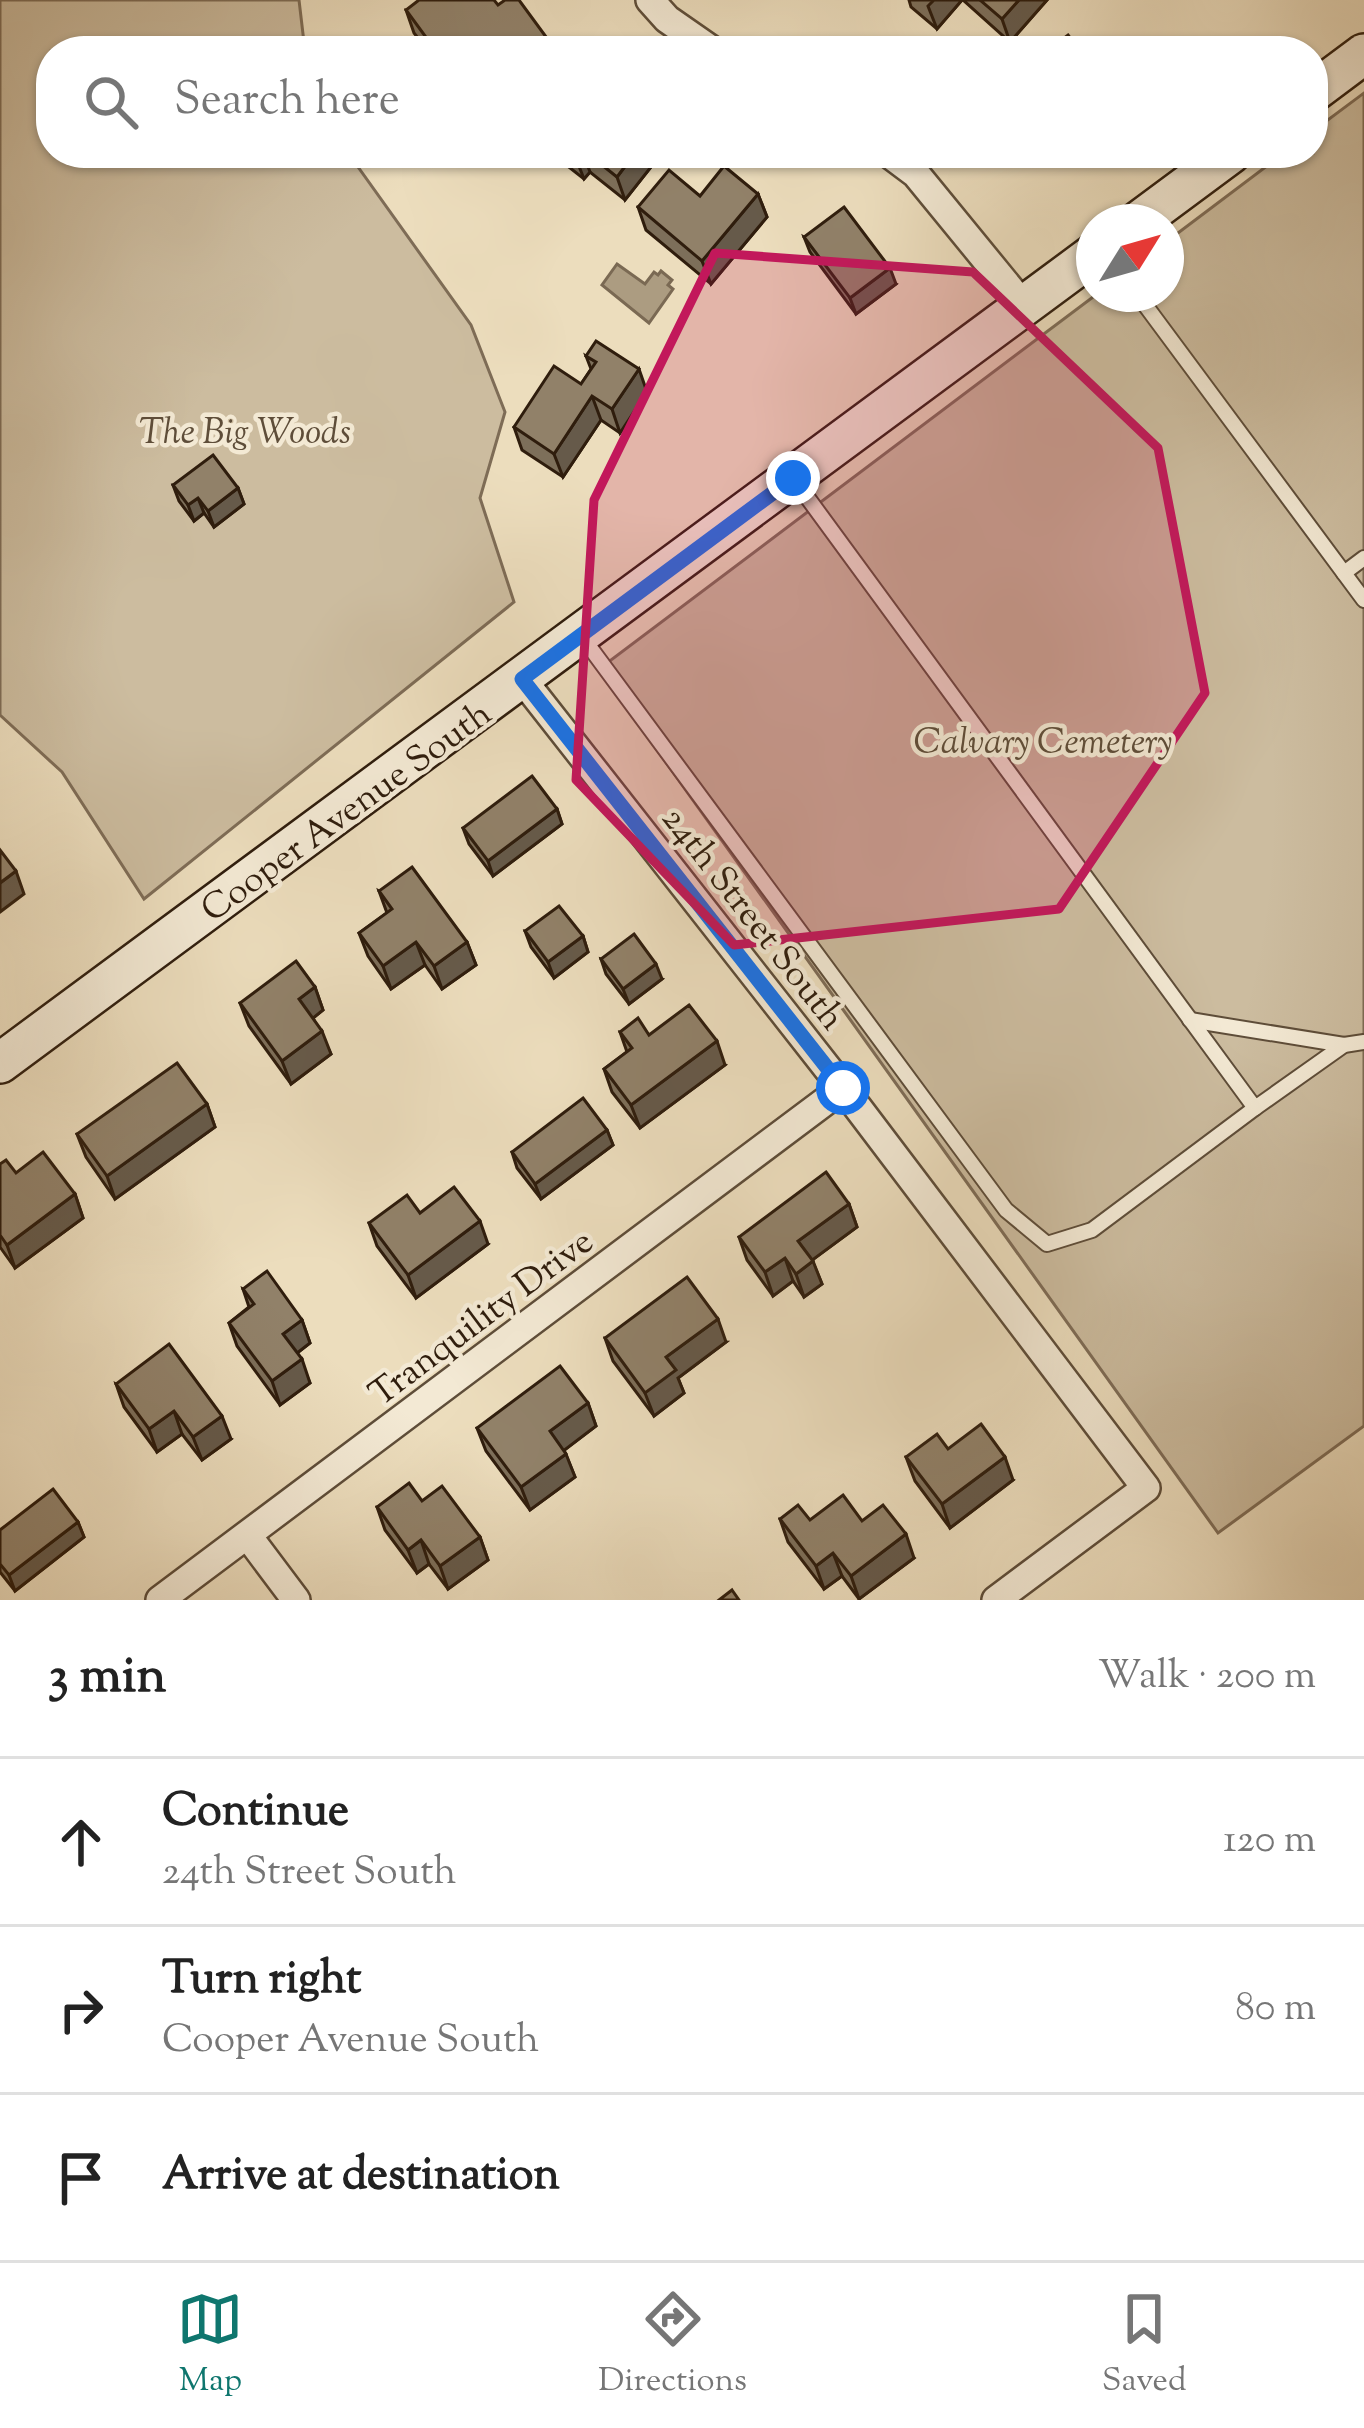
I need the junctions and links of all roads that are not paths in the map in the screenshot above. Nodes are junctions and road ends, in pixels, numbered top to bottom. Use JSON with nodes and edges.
{"nodes":[{"id":1,"x":650,"y":0,"type":"edge"},
{"id":2,"x":691,"y":36,"type":"edge"},
{"id":3,"x":1364,"y":55,"type":"edge"},
{"id":4,"x":1328,"y":81,"type":"edge"},
{"id":5,"x":908,"y":168,"type":"edge"},
{"id":6,"x":1211,"y":168,"type":"edge"},
{"id":7,"x":1162,"y":204,"type":"edge"},
{"id":8,"x":1076,"y":267,"type":"edge"},
{"id":9,"x":1024,"y":306,"type":"junction"},
{"id":10,"x":1150,"y":312,"type":"edge"},
{"id":11,"x":793,"y":478,"type":"junction"},
{"id":12,"x":1364,"y":558,"type":"edge"},
{"id":13,"x":1344,"y":573,"type":"junction"},
{"id":14,"x":1364,"y":600,"type":"edge"},
{"id":15,"x":581,"y":636,"type":"junction"},
{"id":16,"x":522,"y":679,"type":"junction"},
{"id":17,"x":1190,"y":1020,"type":"junction"},
{"id":18,"x":1364,"y":1042,"type":"edge"},
{"id":19,"x":1344,"y":1045,"type":"junction"},
{"id":20,"x":0,"y":1064,"type":"edge"},
{"id":21,"x":843,"y":1088,"type":"junction"},
{"id":22,"x":1255,"y":1108,"type":"junction"},
{"id":23,"x":248,"y":1536,"type":"junction"},
{"id":24,"x":160,"y":1600,"type":"edge"},
{"id":25,"x":296,"y":1600,"type":"edge"},
{"id":26,"x":996,"y":1600,"type":"edge"}],
"edges":[{"from":1,"to":2,"type":"street"},
{"from":3,"to":4,"type":"street"},
{"from":5,"to":9,"type":"street"},
{"from":6,"to":7,"type":"street"},
{"from":8,"to":9,"type":"street","name":"Cooper Avenue South"},
{"from":9,"to":11,"type":"street","name":"Cooper Avenue South"},
{"from":10,"to":13,"type":"lane"},
{"from":11,"to":15,"type":"street","name":"Cooper Avenue South"},
{"from":11,"to":17,"type":"lane"},
{"from":12,"to":13,"type":"lane"},
{"from":13,"to":14,"type":"lane"},
{"from":15,"to":16,"type":"street","name":"Cooper Avenue South"},
{"from":15,"to":22,"type":"lane"},
{"from":16,"to":20,"type":"street","name":"Cooper Avenue South"},
{"from":16,"to":21,"type":"street","name":"24th Street South"},
{"from":17,"to":19,"type":"lane"},
{"from":17,"to":22,"type":"lane"},
{"from":18,"to":19,"type":"lane"},
{"from":19,"to":22,"type":"lane"},
{"from":21,"to":23,"type":"street","name":"Tranquility Drive"},
{"from":21,"to":26,"type":"street","name":"24th Street South"},
{"from":23,"to":24,"type":"street","name":"Tranquility Drive"},
{"from":23,"to":25,"type":"street"}]}
